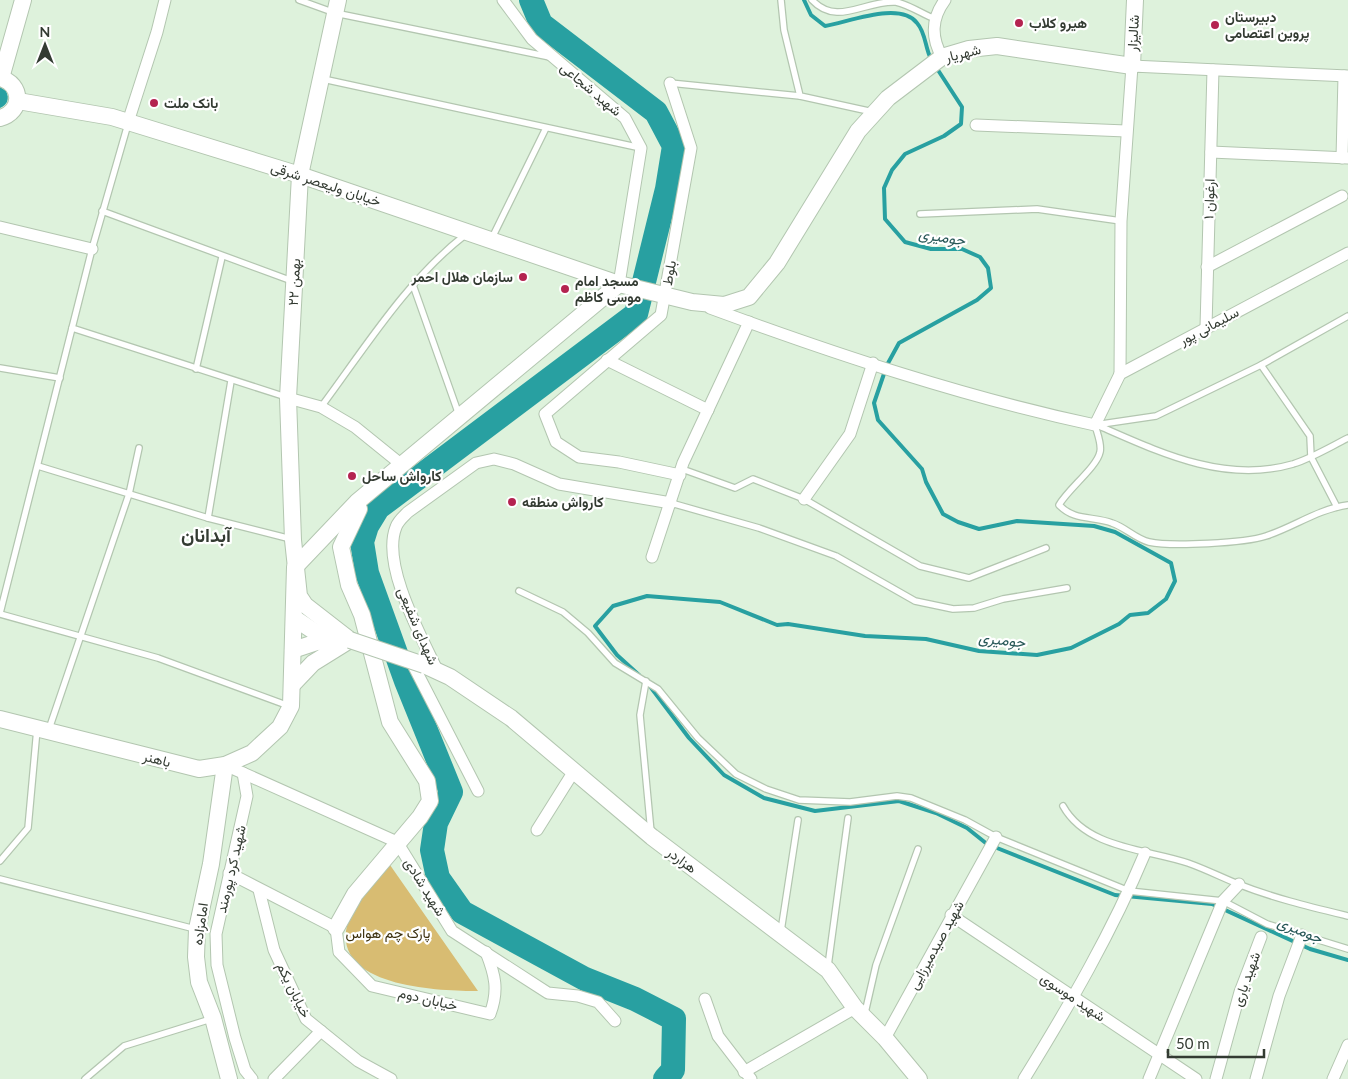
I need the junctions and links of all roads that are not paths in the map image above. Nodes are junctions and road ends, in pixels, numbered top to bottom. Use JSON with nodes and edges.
{"nodes":[{"id":1,"x":23,"y":0,"type":"edge"},
{"id":2,"x":164,"y":0,"type":"edge"},
{"id":3,"x":299,"y":0,"type":"edge"},
{"id":4,"x":503,"y":0,"type":"edge"},
{"id":5,"x":781,"y":0,"type":"edge"},
{"id":6,"x":812,"y":0,"type":"edge"},
{"id":7,"x":945,"y":0,"type":"edge"},
{"id":8,"x":1135,"y":0,"type":"edge"},
{"id":9,"x":336,"y":6,"type":"edge"},
{"id":10,"x":935,"y":19,"type":"junction"},
{"id":11,"x":554,"y":58,"type":"junction"},
{"id":12,"x":935,"y":62,"type":"junction"},
{"id":13,"x":1132,"y":66,"type":"junction"},
{"id":14,"x":1213,"y":70,"type":"junction"},
{"id":15,"x":1346,"y":76,"type":"edge"},
{"id":16,"x":0,"y":78,"type":"edge"},
{"id":17,"x":321,"y":78,"type":"junction"},
{"id":18,"x":670,"y":84,"type":"joint"},
{"id":19,"x":800,"y":96,"type":"junction"},
{"id":20,"x":18,"y":101,"type":"junction"},
{"id":21,"x":874,"y":112,"type":"junction"},
{"id":22,"x":0,"y":118,"type":"edge"},
{"id":23,"x":128,"y":122,"type":"junction"},
{"id":24,"x":976,"y":125,"type":"dead end"},
{"id":25,"x":546,"y":128,"type":"junction"},
{"id":26,"x":1126,"y":131,"type":"junction"},
{"id":27,"x":640,"y":148,"type":"junction"},
{"id":28,"x":1211,"y":152,"type":"junction"},
{"id":29,"x":1345,"y":158,"type":"edge"},
{"id":30,"x":300,"y":175,"type":"junction"},
{"id":31,"x":1342,"y":196,"type":"dead end"},
{"id":32,"x":102,"y":211,"type":"junction"},
{"id":33,"x":920,"y":214,"type":"dead end"},
{"id":34,"x":1121,"y":221,"type":"junction"},
{"id":35,"x":0,"y":227,"type":"edge"},
{"id":36,"x":468,"y":232,"type":"junction"},
{"id":37,"x":491,"y":240,"type":"junction"},
{"id":38,"x":92,"y":249,"type":"junction"},
{"id":39,"x":1348,"y":253,"type":"edge"},
{"id":40,"x":222,"y":257,"type":"junction"},
{"id":41,"x":1207,"y":267,"type":"junction"},
{"id":42,"x":294,"y":282,"type":"junction"},
{"id":43,"x":413,"y":285,"type":"junction"},
{"id":44,"x":625,"y":285,"type":"junction"},
{"id":45,"x":665,"y":295,"type":"junction"},
{"id":46,"x":692,"y":302,"type":"junction"},
{"id":47,"x":1348,"y":316,"type":"edge"},
{"id":48,"x":749,"y":322,"type":"junction"},
{"id":49,"x":1206,"y":327,"type":"junction"},
{"id":50,"x":72,"y":328,"type":"junction"},
{"id":51,"x":608,"y":360,"type":"junction"},
{"id":52,"x":869,"y":362,"type":"junction"},
{"id":53,"x":1261,"y":365,"type":"junction"},
{"id":54,"x":0,"y":368,"type":"edge"},
{"id":55,"x":196,"y":369,"type":"junction"},
{"id":56,"x":1120,"y":374,"type":"junction"},
{"id":57,"x":60,"y":378,"type":"junction"},
{"id":58,"x":231,"y":381,"type":"junction"},
{"id":59,"x":288,"y":398,"type":"junction"},
{"id":60,"x":321,"y":407,"type":"junction"},
{"id":61,"x":708,"y":410,"type":"junction"},
{"id":62,"x":459,"y":417,"type":"junction"},
{"id":63,"x":1095,"y":425,"type":"junction"},
{"id":64,"x":1348,"y":438,"type":"edge"},
{"id":65,"x":139,"y":448,"type":"dead end"},
{"id":66,"x":1311,"y":457,"type":"junction"},
{"id":67,"x":402,"y":465,"type":"junction"},
{"id":68,"x":38,"y":466,"type":"junction"},
{"id":69,"x":680,"y":476,"type":"junction"},
{"id":70,"x":368,"y":493,"type":"junction"},
{"id":71,"x":129,"y":494,"type":"junction"},
{"id":72,"x":804,"y":499,"type":"junction"},
{"id":73,"x":671,"y":503,"type":"junction"},
{"id":74,"x":1348,"y":506,"type":"edge"},
{"id":75,"x":1337,"y":507,"type":"junction"},
{"id":76,"x":208,"y":518,"type":"junction"},
{"id":77,"x":293,"y":540,"type":"junction"},
{"id":78,"x":1046,"y":548,"type":"dead end"},
{"id":79,"x":652,"y":557,"type":"dead end"},
{"id":80,"x":295,"y":567,"type":"junction"},
{"id":81,"x":1067,"y":588,"type":"dead end"},
{"id":82,"x":519,"y":591,"type":"dead end"},
{"id":83,"x":0,"y":614,"type":"edge"},
{"id":84,"x":294,"y":618,"type":"junction"},
{"id":85,"x":82,"y":635,"type":"junction"},
{"id":86,"x":350,"y":640,"type":"junction"},
{"id":87,"x":293,"y":650,"type":"junction"},
{"id":88,"x":424,"y":665,"type":"junction"},
{"id":89,"x":646,"y":682,"type":"junction"},
{"id":90,"x":292,"y":685,"type":"junction"},
{"id":91,"x":291,"y":706,"type":"junction"},
{"id":92,"x":0,"y":719,"type":"edge"},
{"id":93,"x":43,"y":730,"type":"junction"},
{"id":94,"x":225,"y":765,"type":"junction"},
{"id":95,"x":574,"y":771,"type":"junction"},
{"id":96,"x":243,"y":773,"type":"junction"},
{"id":97,"x":478,"y":791,"type":"dead end"},
{"id":98,"x":1063,"y":806,"type":"dead end"},
{"id":99,"x":848,"y":818,"type":"dead end"},
{"id":100,"x":798,"y":820,"type":"dead end"},
{"id":101,"x":537,"y":830,"type":"dead end"},
{"id":102,"x":652,"y":837,"type":"junction"},
{"id":103,"x":996,"y":837,"type":"junction"},
{"id":104,"x":397,"y":842,"type":"junction"},
{"id":105,"x":918,"y":849,"type":"dead end"},
{"id":106,"x":1145,"y":853,"type":"junction"},
{"id":107,"x":0,"y":861,"type":"edge"},
{"id":108,"x":229,"y":873,"type":"junction"},
{"id":109,"x":0,"y":879,"type":"edge"},
{"id":110,"x":1239,"y":884,"type":"junction"},
{"id":111,"x":259,"y":890,"type":"junction"},
{"id":112,"x":1130,"y":891,"type":"junction"},
{"id":113,"x":1223,"y":900,"type":"junction"},
{"id":114,"x":951,"y":915,"type":"junction"},
{"id":115,"x":1348,"y":916,"type":"edge"},
{"id":116,"x":336,"y":928,"type":"junction"},
{"id":117,"x":197,"y":929,"type":"junction"},
{"id":118,"x":780,"y":933,"type":"junction"},
{"id":119,"x":1302,"y":935,"type":"junction"},
{"id":120,"x":1261,"y":937,"type":"dead end"},
{"id":121,"x":1348,"y":949,"type":"edge"},
{"id":122,"x":486,"y":952,"type":"junction"},
{"id":123,"x":828,"y":970,"type":"junction"},
{"id":124,"x":1074,"y":997,"type":"junction"},
{"id":125,"x":705,"y":999,"type":"dead end"},
{"id":126,"x":859,"y":1013,"type":"junction"},
{"id":127,"x":214,"y":1018,"type":"junction"},
{"id":128,"x":615,"y":1021,"type":"dead end"},
{"id":129,"x":321,"y":1031,"type":"junction"},
{"id":130,"x":885,"y":1038,"type":"junction"},
{"id":131,"x":1348,"y":1045,"type":"edge"},
{"id":132,"x":1160,"y":1055,"type":"junction"},
{"id":133,"x":748,"y":1075,"type":"edge"},
{"id":134,"x":85,"y":1079,"type":"edge"},
{"id":135,"x":229,"y":1079,"type":"edge"},
{"id":136,"x":252,"y":1079,"type":"edge"},
{"id":137,"x":274,"y":1079,"type":"edge"},
{"id":138,"x":392,"y":1079,"type":"edge"},
{"id":139,"x":919,"y":1079,"type":"edge"},
{"id":140,"x":1024,"y":1079,"type":"edge"},
{"id":141,"x":1149,"y":1079,"type":"edge"},
{"id":142,"x":1196,"y":1079,"type":"edge"},
{"id":143,"x":1216,"y":1079,"type":"edge"},
{"id":144,"x":1256,"y":1079,"type":"edge"},
{"id":145,"x":1333,"y":1079,"type":"edge"}],
"edges":[{"from":1,"to":16,"type":"main road"},
{"from":2,"to":23,"type":"street"},
{"from":3,"to":9,"type":"lane"},
{"from":4,"to":11,"type":"street","name":"شهید شجاعی"},
{"from":5,"to":19,"type":"lane"},
{"from":6,"to":10,"type":"lane"},
{"from":7,"to":10,"type":"street"},
{"from":8,"to":13,"type":"main road","name":"شالیزار"},
{"from":9,"to":11,"type":"lane"},
{"from":9,"to":17,"type":"main road","name":"۲۲ بهمن"},
{"from":10,"to":12,"type":"street"},
{"from":11,"to":27,"type":"street","name":"شهید شجاعی"},
{"from":12,"to":13,"type":"main road","name":"شهریار"},
{"from":12,"to":21,"type":"main road","name":"شهریار"},
{"from":13,"to":14,"type":"street","name":"شهریار"},
{"from":13,"to":26,"type":"street"},
{"from":14,"to":15,"type":"street","name":"شهریار"},
{"from":14,"to":28,"type":"street","name":"ارغوان ۱"},
{"from":15,"to":29,"type":"street"},
{"from":16,"to":20,"type":"main road"},
{"from":17,"to":25,"type":"lane"},
{"from":17,"to":30,"type":"main road","name":"۲۲ بهمن"},
{"from":18,"to":19,"type":"lane"},
{"from":18,"to":45,"type":"street","name":"بلوط"},
{"from":19,"to":21,"type":"lane"},
{"from":20,"to":22,"type":"main road"},
{"from":20,"to":23,"type":"main road","name":"خیابان ولیعصر شرقی"},
{"from":21,"to":46,"type":"main road","name":"شهریار"},
{"from":23,"to":30,"type":"main road","name":"خیابان ولیعصر شرقی"},
{"from":23,"to":32,"type":"lane"},
{"from":24,"to":26,"type":"street"},
{"from":25,"to":27,"type":"lane"},
{"from":25,"to":37,"type":"lane"},
{"from":26,"to":34,"type":"street"},
{"from":27,"to":44,"type":"street"},
{"from":28,"to":29,"type":"street"},
{"from":28,"to":41,"type":"street","name":"ارغوان ۱"},
{"from":30,"to":36,"type":"main road","name":"خیابان ولیعصر شرقی"},
{"from":30,"to":42,"type":"main road","name":"۲۲ بهمن"},
{"from":31,"to":41,"type":"street"},
{"from":32,"to":38,"type":"lane"},
{"from":32,"to":40,"type":"lane"},
{"from":33,"to":34,"type":"lane"},
{"from":34,"to":56,"type":"street"},
{"from":35,"to":38,"type":"street"},
{"from":36,"to":37,"type":"main road","name":"خیابان ولیعصر شرقی"},
{"from":36,"to":43,"type":"lane"},
{"from":37,"to":44,"type":"main road","name":"خیابان ولیعصر شرقی"},
{"from":38,"to":50,"type":"lane"},
{"from":39,"to":49,"type":"street","name":"سلیمانی پور"},
{"from":40,"to":42,"type":"lane"},
{"from":40,"to":55,"type":"lane"},
{"from":41,"to":49,"type":"street","name":"ارغوان ۱"},
{"from":42,"to":59,"type":"main road","name":"۲۲ بهمن"},
{"from":43,"to":60,"type":"lane"},
{"from":43,"to":62,"type":"lane"},
{"from":44,"to":45,"type":"main road","name":"شهریار"},
{"from":44,"to":62,"type":"main road"},
{"from":45,"to":46,"type":"main road","name":"شهریار"},
{"from":45,"to":51,"type":"street","name":"بلوط"},
{"from":46,"to":48,"type":"street"},
{"from":47,"to":53,"type":"lane"},
{"from":48,"to":52,"type":"street"},
{"from":48,"to":61,"type":"street"},
{"from":49,"to":56,"type":"street","name":"سلیمانی پور"},
{"from":50,"to":55,"type":"lane"},
{"from":50,"to":57,"type":"lane"},
{"from":51,"to":61,"type":"street"},
{"from":51,"to":69,"type":"street","name":"بلوط"},
{"from":52,"to":63,"type":"street"},
{"from":52,"to":72,"type":"street"},
{"from":53,"to":63,"type":"lane"},
{"from":53,"to":66,"type":"lane"},
{"from":54,"to":57,"type":"lane"},
{"from":55,"to":58,"type":"lane"},
{"from":56,"to":63,"type":"street"},
{"from":57,"to":68,"type":"lane"},
{"from":58,"to":59,"type":"lane"},
{"from":58,"to":76,"type":"lane"},
{"from":59,"to":60,"type":"street"},
{"from":59,"to":77,"type":"main road","name":"۲۲ بهمن"},
{"from":60,"to":67,"type":"street"},
{"from":61,"to":69,"type":"street"},
{"from":62,"to":67,"type":"main road"},
{"from":63,"to":66,"type":"lane"},
{"from":63,"to":75,"type":"lane"},
{"from":64,"to":66,"type":"lane"},
{"from":65,"to":71,"type":"lane"},
{"from":66,"to":75,"type":"lane"},
{"from":67,"to":70,"type":"main road"},
{"from":68,"to":71,"type":"lane"},
{"from":68,"to":83,"type":"lane"},
{"from":69,"to":72,"type":"lane"},
{"from":69,"to":73,"type":"street"},
{"from":70,"to":80,"type":"main road"},
{"from":70,"to":104,"type":"main road"},
{"from":71,"to":76,"type":"lane"},
{"from":71,"to":85,"type":"lane"},
{"from":72,"to":78,"type":"lane"},
{"from":73,"to":79,"type":"street"},
{"from":73,"to":81,"type":"lane"},
{"from":73,"to":88,"type":"street","name":"شهدای شفیعی"},
{"from":74,"to":75,"type":"lane"},
{"from":76,"to":77,"type":"lane"},
{"from":77,"to":80,"type":"main road","name":"۲۲ بهمن"},
{"from":80,"to":84,"type":"main road"},
{"from":80,"to":86,"type":"main road"},
{"from":82,"to":89,"type":"lane"},
{"from":83,"to":85,"type":"lane"},
{"from":84,"to":86,"type":"main road"},
{"from":84,"to":87,"type":"main road"},
{"from":85,"to":91,"type":"lane"},
{"from":85,"to":93,"type":"lane"},
{"from":86,"to":87,"type":"main road"},
{"from":86,"to":88,"type":"main road","name":"هزاردر","bridge":true},
{"from":86,"to":90,"type":"main road"},
{"from":87,"to":90,"type":"main road"},
{"from":88,"to":95,"type":"main road","name":"هزاردر"},
{"from":88,"to":97,"type":"street","name":"شهدای شفیعی"},
{"from":89,"to":102,"type":"lane"},
{"from":89,"to":103,"type":"lane"},
{"from":90,"to":91,"type":"main road"},
{"from":91,"to":94,"type":"main road","name":"باهنر"},
{"from":92,"to":93,"type":"main road","name":"باهنر"},
{"from":93,"to":94,"type":"main road","name":"باهنر"},
{"from":93,"to":107,"type":"lane"},
{"from":94,"to":96,"type":"street","name":"شهید شادی"},
{"from":94,"to":117,"type":"main road","name":"امامزاده"},
{"from":95,"to":101,"type":"street"},
{"from":95,"to":102,"type":"main road","name":"هزاردر"},
{"from":96,"to":104,"type":"street","name":"شهید شادی"},
{"from":96,"to":108,"type":"street","name":"شهید کرد پورمند"},
{"from":98,"to":106,"type":"lane"},
{"from":99,"to":123,"type":"lane"},
{"from":100,"to":118,"type":"lane"},
{"from":102,"to":118,"type":"main road","name":"هزاردر"},
{"from":103,"to":112,"type":"lane"},
{"from":103,"to":114,"type":"street","name":"شهید صیدمیرزایی"},
{"from":104,"to":116,"type":"main road"},
{"from":104,"to":122,"type":"street","name":"شهید شادی"},
{"from":105,"to":126,"type":"lane"},
{"from":106,"to":110,"type":"lane"},
{"from":106,"to":112,"type":"street"},
{"from":108,"to":111,"type":"street"},
{"from":108,"to":136,"type":"street","name":"شهید کرد پورمند"},
{"from":109,"to":117,"type":"lane"},
{"from":110,"to":113,"type":"street"},
{"from":110,"to":115,"type":"lane"},
{"from":111,"to":116,"type":"street"},
{"from":111,"to":129,"type":"street","name":"خیابان یکم"},
{"from":112,"to":113,"type":"lane"},
{"from":112,"to":124,"type":"street"},
{"from":113,"to":119,"type":"lane"},
{"from":113,"to":132,"type":"street"},
{"from":114,"to":124,"type":"street","name":"شهید موسوی"},
{"from":114,"to":130,"type":"street","name":"شهید صیدمیرزایی"},
{"from":116,"to":122,"type":"street","name":"خیابان دوم"},
{"from":117,"to":127,"type":"main road","name":"امامزاده"},
{"from":118,"to":123,"type":"main road","name":"هزاردر"},
{"from":119,"to":121,"type":"lane"},
{"from":119,"to":144,"type":"street"},
{"from":120,"to":143,"type":"street","name":"شهید یاری"},
{"from":122,"to":128,"type":"street","name":"شهید شادی"},
{"from":123,"to":126,"type":"main road","name":"هزاردر"},
{"from":124,"to":132,"type":"street","name":"شهید موسوی"},
{"from":124,"to":140,"type":"street"},
{"from":125,"to":133,"type":"street"},
{"from":126,"to":130,"type":"main road","name":"هزاردر"},
{"from":126,"to":133,"type":"street"},
{"from":127,"to":134,"type":"lane"},
{"from":127,"to":135,"type":"main road","name":"امامزاده"},
{"from":129,"to":137,"type":"street"},
{"from":129,"to":138,"type":"street","name":"خیابان یکم"},
{"from":130,"to":139,"type":"main road","name":"هزاردر"},
{"from":131,"to":145,"type":"street"},
{"from":132,"to":141,"type":"street"},
{"from":132,"to":142,"type":"street","name":"شهید موسوی"}]}
